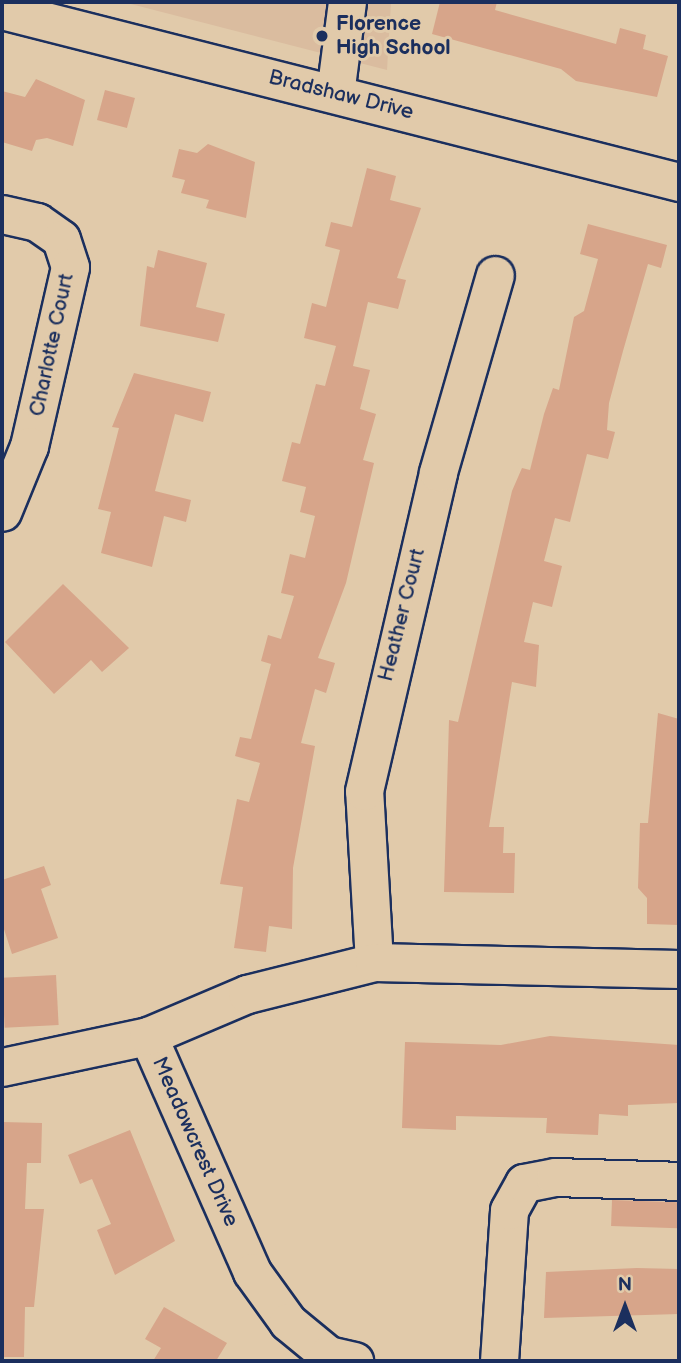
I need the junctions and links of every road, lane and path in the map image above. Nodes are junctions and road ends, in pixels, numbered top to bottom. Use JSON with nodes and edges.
{"nodes":[{"id":1,"x":347,"y":2,"type":"edge"},
{"id":2,"x":2,"y":10,"type":"edge"},
{"id":3,"x":335,"y":94,"type":"junction"},
{"id":4,"x":679,"y":182,"type":"edge"},
{"id":5,"x":2,"y":214,"type":"edge"},
{"id":6,"x":495,"y":275,"type":"dead end"},
{"id":7,"x":2,"y":512,"type":"edge"},
{"id":8,"x":374,"y":962,"type":"junction"},
{"id":9,"x":679,"y":969,"type":"edge"},
{"id":10,"x":148,"y":1036,"type":"junction"},
{"id":11,"x":2,"y":1068,"type":"edge"},
{"id":12,"x":679,"y":1181,"type":"edge"},
{"id":13,"x":335,"y":1359,"type":"edge"},
{"id":14,"x":499,"y":1361,"type":"edge"}],
"edges":[{"from":1,"to":3,"type":"street"},
{"from":2,"to":3,"type":"street","name":"Bradshaw Drive"},
{"from":3,"to":4,"type":"street","name":"Bradshaw Drive"},
{"from":5,"to":7,"type":"street","name":"Charlotte Court"},
{"from":6,"to":8,"type":"street","name":"Heather Court"},
{"from":8,"to":9,"type":"street","name":"Meadowcrest Drive"},
{"from":8,"to":10,"type":"street","name":"Meadowcrest Drive"},
{"from":10,"to":11,"type":"street"},
{"from":10,"to":13,"type":"street","name":"Meadowcrest Drive"},
{"from":12,"to":14,"type":"street"}]}
